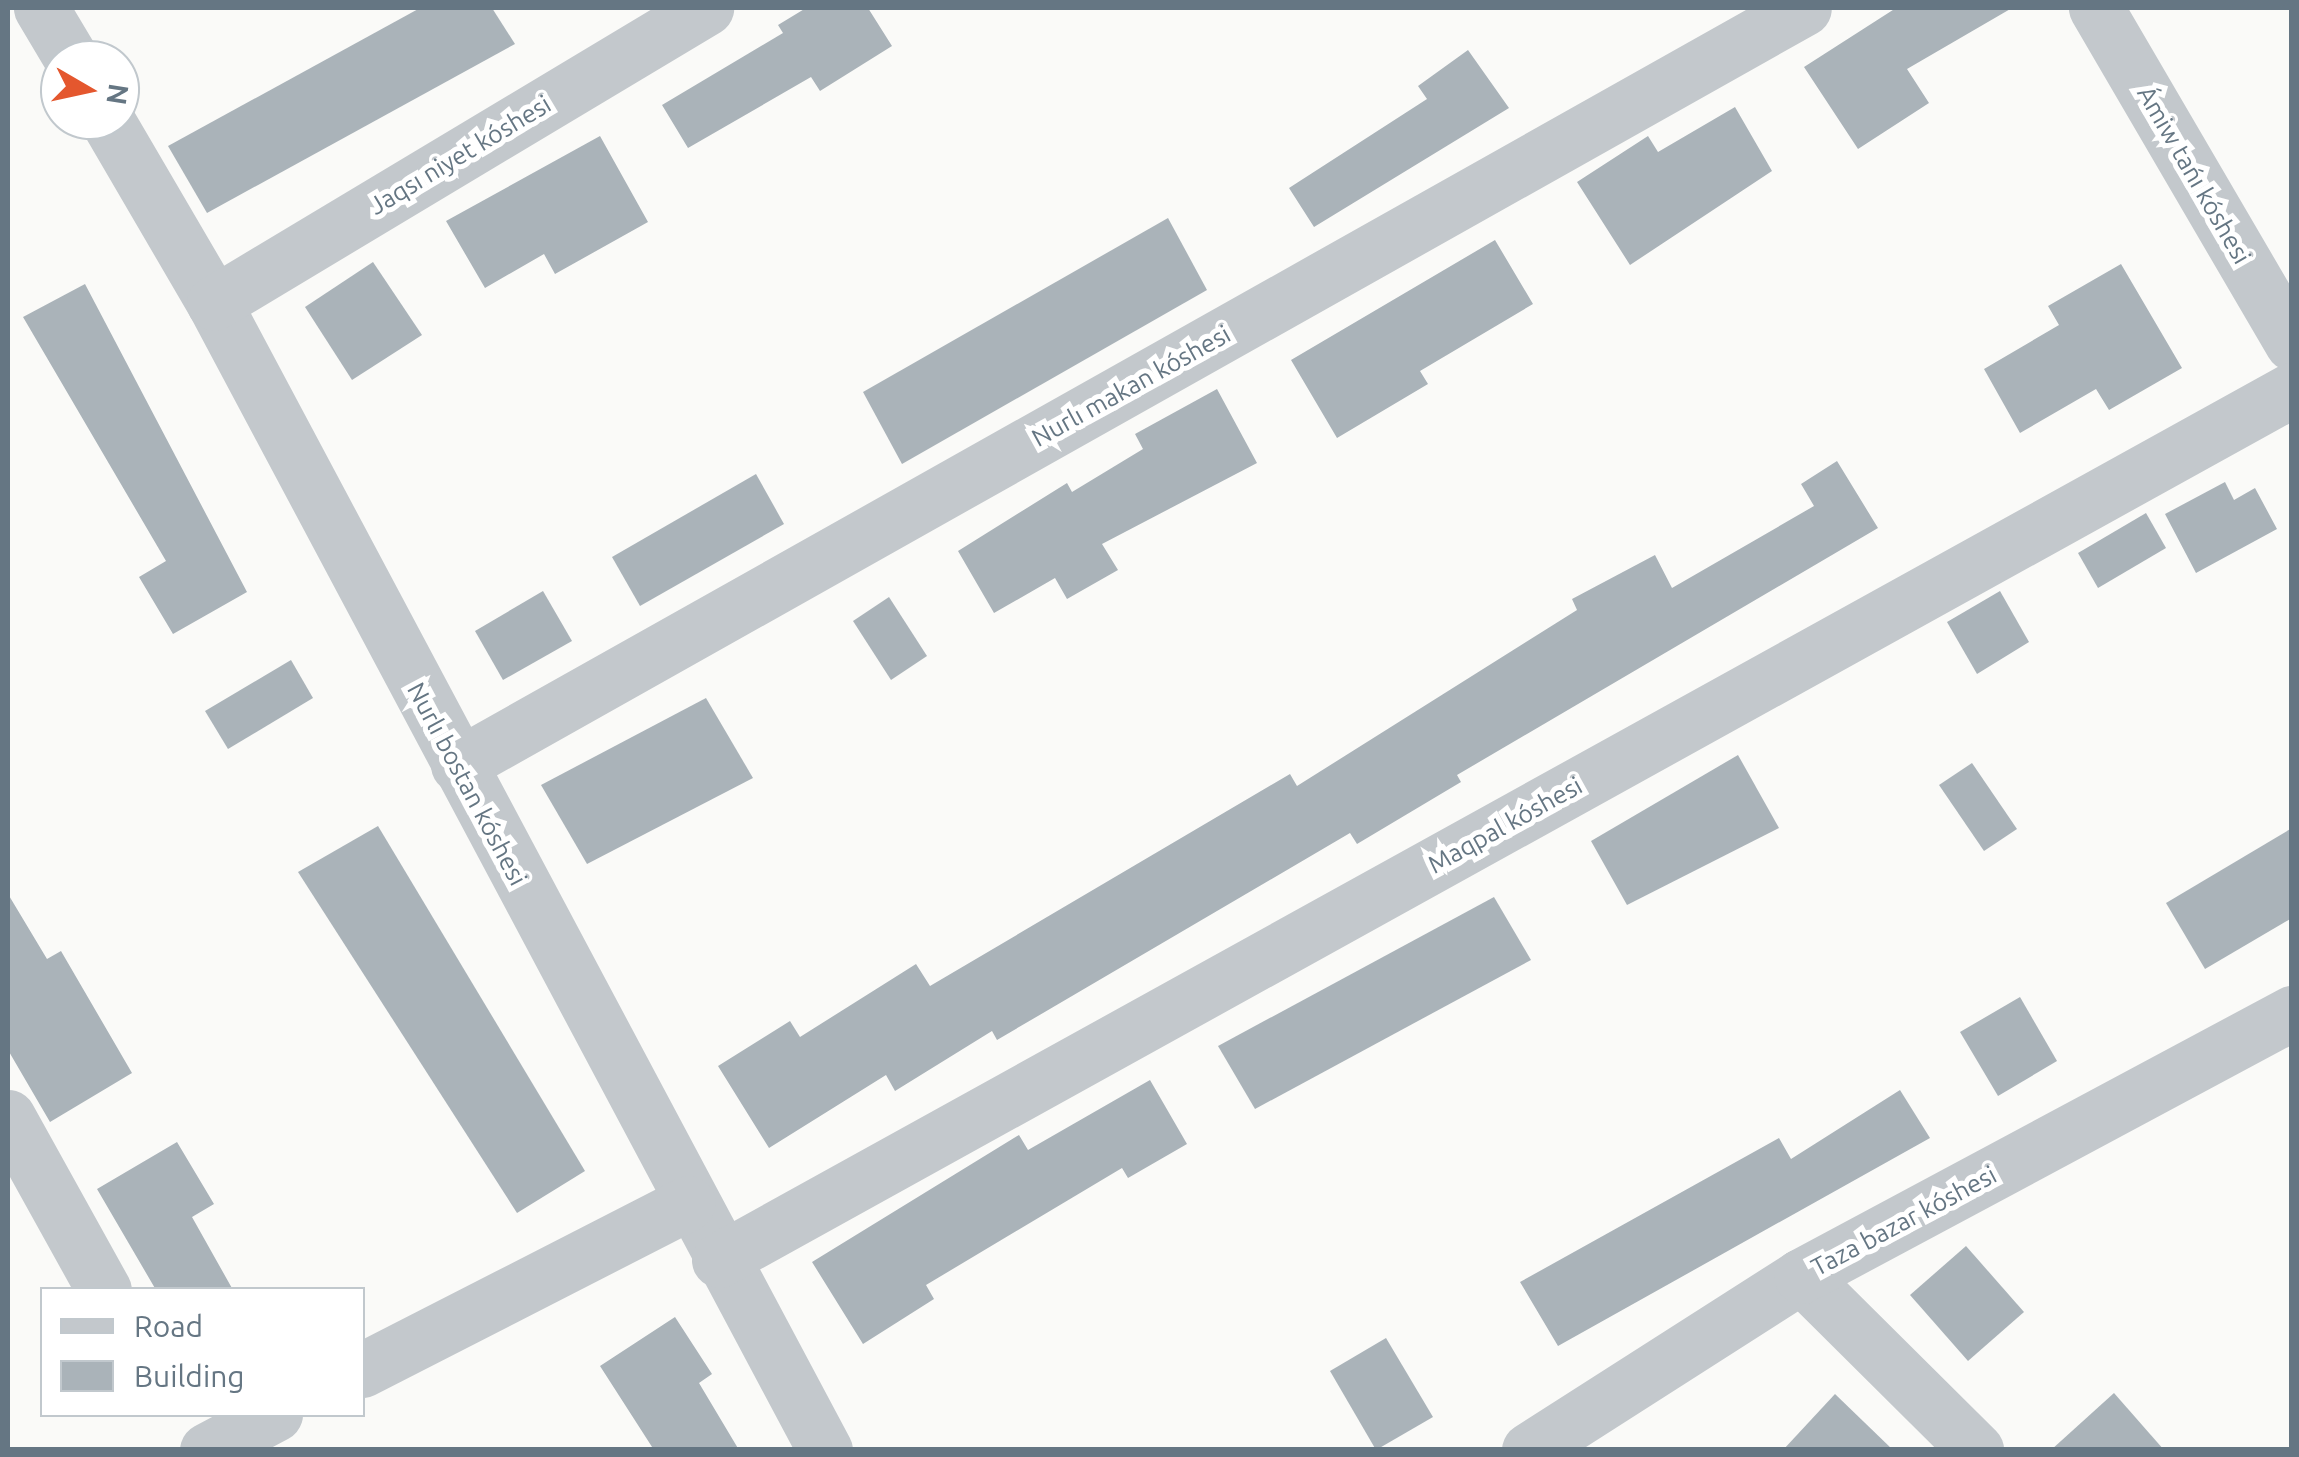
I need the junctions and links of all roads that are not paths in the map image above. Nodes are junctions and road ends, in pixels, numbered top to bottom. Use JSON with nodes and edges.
{"nodes":[{"id":1,"x":41,"y":8,"type":"edge"},
{"id":2,"x":706,"y":8,"type":"edge"},
{"id":3,"x":1804,"y":8,"type":"edge"},
{"id":4,"x":2096,"y":8,"type":"edge"},
{"id":5,"x":60,"y":40,"type":"edge"},
{"id":6,"x":119,"y":140,"type":"edge"},
{"id":7,"x":214,"y":303,"type":"junction"},
{"id":8,"x":2292,"y":343,"type":"edge"},
{"id":9,"x":2292,"y":390,"type":"edge"},
{"id":10,"x":458,"y":765,"type":"junction"},
{"id":11,"x":2292,"y":1013,"type":"edge"},
{"id":12,"x":8,"y":1117,"type":"edge"},
{"id":13,"x":688,"y":1202,"type":"junction"},
{"id":14,"x":719,"y":1260,"type":"junction"},
{"id":15,"x":1801,"y":1276,"type":"junction"},
{"id":16,"x":102,"y":1287,"type":"edge"},
{"id":17,"x":365,"y":1368,"type":"edge"},
{"id":18,"x":176,"y":1417,"type":"edge"},
{"id":19,"x":269,"y":1417,"type":"edge"},
{"id":20,"x":194,"y":1450,"type":"edge"},
{"id":21,"x":207,"y":1450,"type":"edge"},
{"id":22,"x":824,"y":1450,"type":"edge"},
{"id":23,"x":1529,"y":1450,"type":"edge"},
{"id":24,"x":1976,"y":1450,"type":"edge"}],
"edges":[{"from":1,"to":5,"type":"street"},
{"from":2,"to":7,"type":"street","name":"Jaqsı niyet kóshesi"},
{"from":3,"to":10,"type":"street","name":"Nurlı makan kóshesi"},
{"from":4,"to":8,"type":"street","name":"Ámiw tańı kóshesi"},
{"from":6,"to":7,"type":"street","name":"Nurlı bostan kóshesi"},
{"from":7,"to":10,"type":"street","name":"Nurlı bostan kóshesi"},
{"from":9,"to":14,"type":"street","name":"Maqpal kóshesi"},
{"from":10,"to":13,"type":"street","name":"Nurlı bostan kóshesi"},
{"from":11,"to":15,"type":"street","name":"Taza bazar kóshesi"},
{"from":12,"to":16,"type":"street"},
{"from":13,"to":14,"type":"street","name":"Nurlı bostan kóshesi"},
{"from":13,"to":17,"type":"street"},
{"from":14,"to":22,"type":"street","name":"Nurlı bostan kóshesi"},
{"from":15,"to":23,"type":"street","name":"Taza bazar kóshesi"},
{"from":15,"to":24,"type":"street"},
{"from":18,"to":20,"type":"street"},
{"from":19,"to":21,"type":"street"}]}
